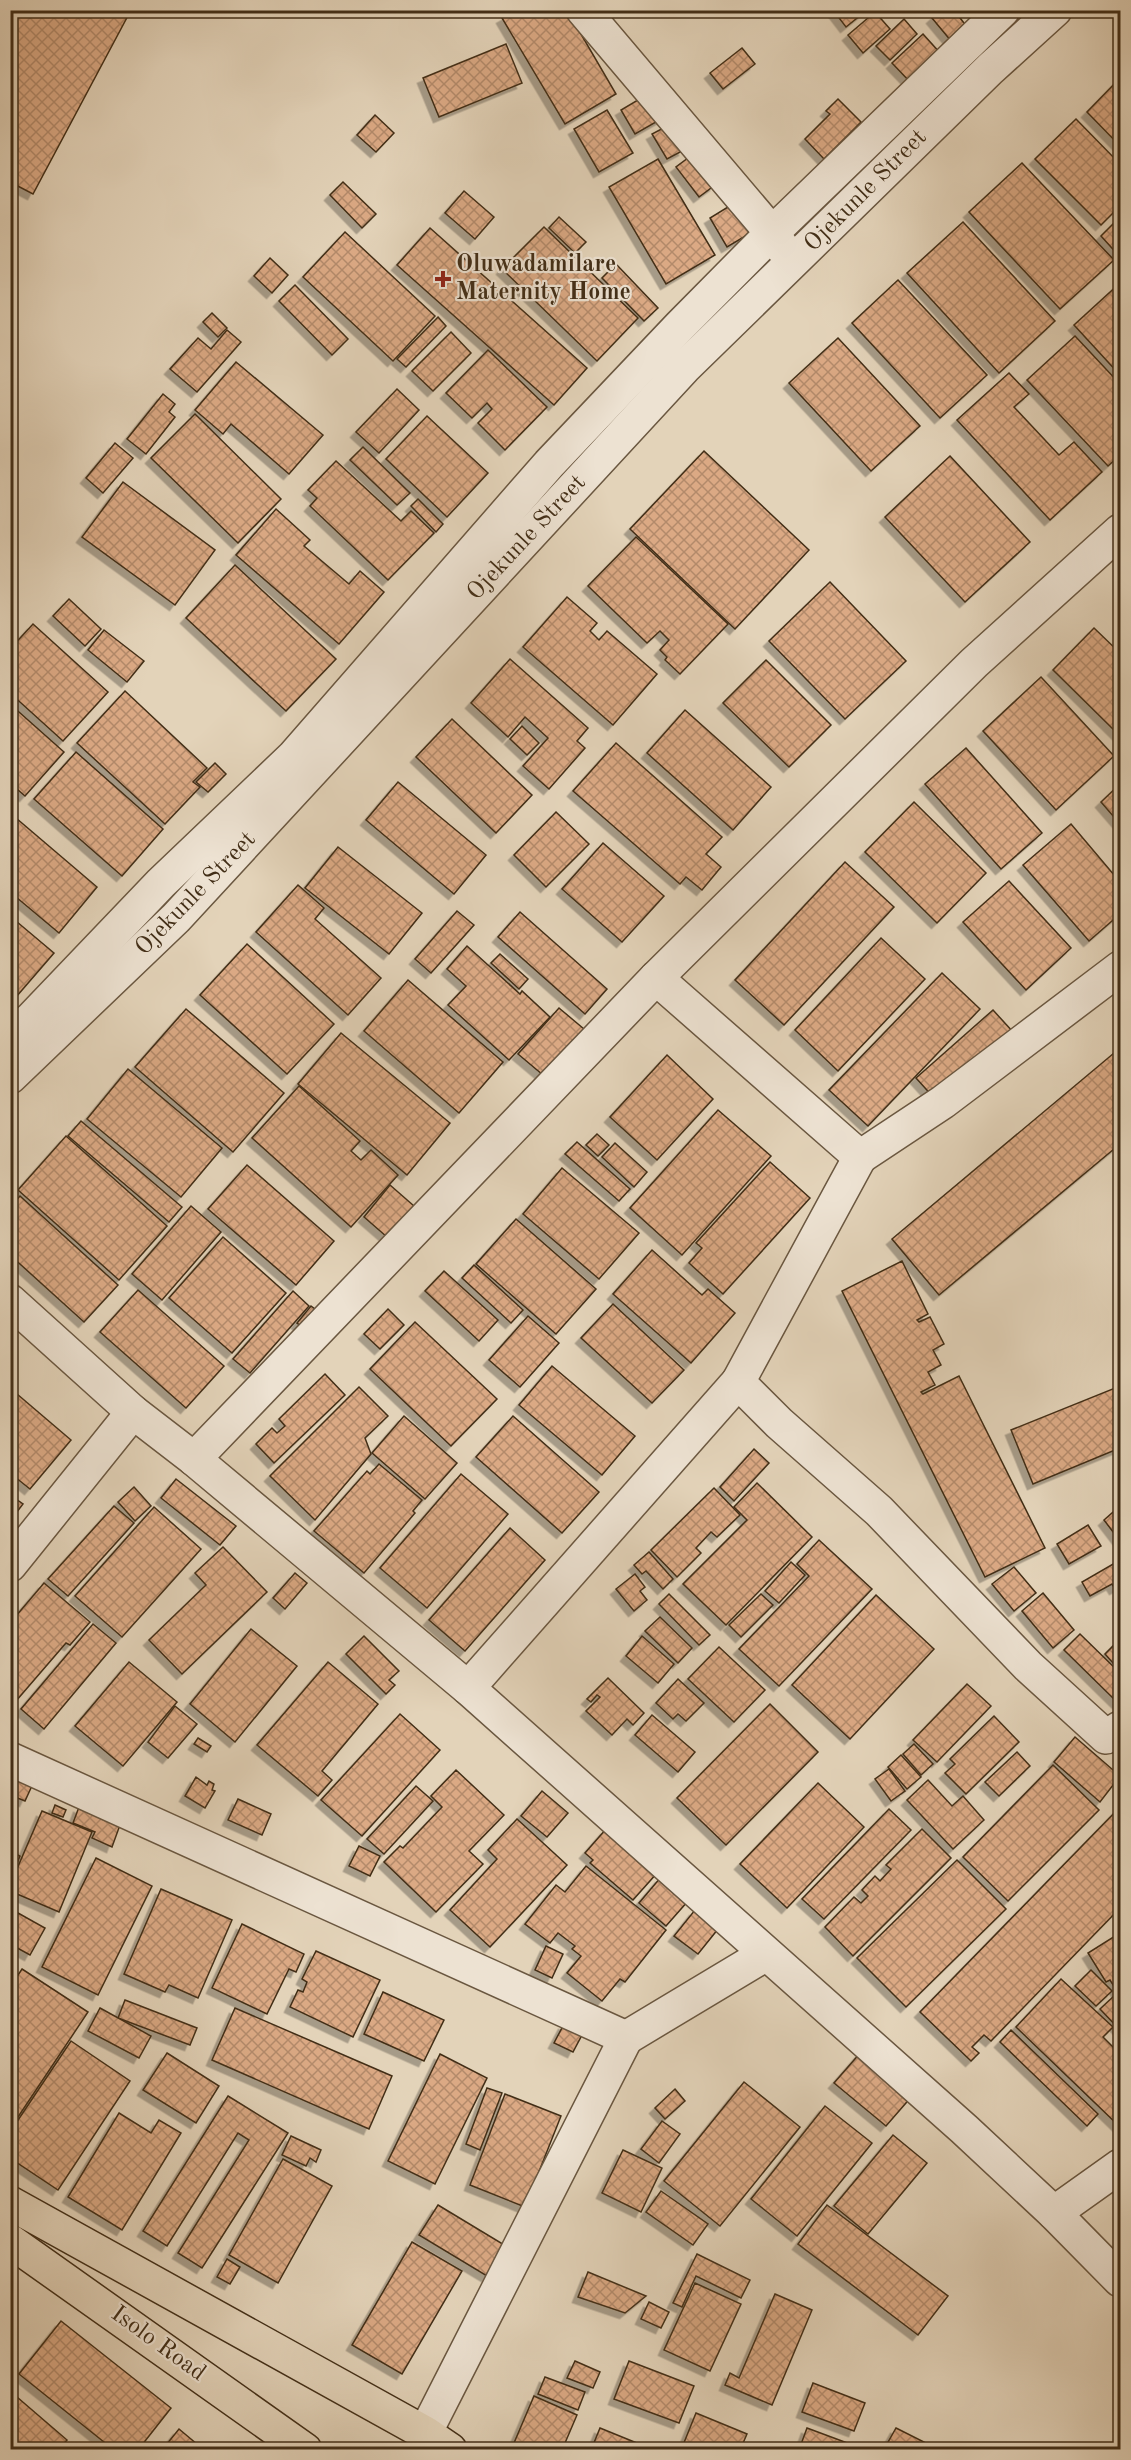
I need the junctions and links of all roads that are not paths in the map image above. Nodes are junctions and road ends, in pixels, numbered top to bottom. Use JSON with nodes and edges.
{"nodes":[{"id":1,"x":583,"y":10,"type":"edge"},
{"id":2,"x":1003,"y":10,"type":"edge"},
{"id":3,"x":1055,"y":10,"type":"edge"},
{"id":4,"x":772,"y":233,"type":"junction"},
{"id":5,"x":793,"y":263,"type":"junction"},
{"id":6,"x":1120,"y":531,"type":"edge"},
{"id":7,"x":1120,"y":968,"type":"edge"},
{"id":8,"x":656,"y":978,"type":"junction"},
{"id":9,"x":10,"y":1038,"type":"edge"},
{"id":10,"x":10,"y":1077,"type":"edge"},
{"id":11,"x":860,"y":1157,"type":"junction"},
{"id":12,"x":10,"y":1301,"type":"edge"},
{"id":13,"x":738,"y":1382,"type":"junction"},
{"id":14,"x":133,"y":1412,"type":"junction"},
{"id":15,"x":194,"y":1459,"type":"junction"},
{"id":16,"x":10,"y":1565,"type":"edge"},
{"id":17,"x":468,"y":1689,"type":"junction"},
{"id":18,"x":1116,"y":1740,"type":"edge"},
{"id":19,"x":10,"y":1759,"type":"edge"},
{"id":20,"x":766,"y":1954,"type":"junction"},
{"id":21,"x":626,"y":2038,"type":"junction"},
{"id":22,"x":1120,"y":2166,"type":"edge"},
{"id":23,"x":10,"y":2203,"type":"edge"},
{"id":24,"x":1054,"y":2213,"type":"junction"},
{"id":25,"x":10,"y":2241,"type":"edge"},
{"id":26,"x":1120,"y":2280,"type":"edge"},
{"id":27,"x":438,"y":2441,"type":"edge"},
{"id":28,"x":305,"y":2450,"type":"edge"}],
"edges":[{"from":1,"to":4,"type":"street"},
{"from":2,"to":4,"type":"street","name":"Ojekunle Street"},
{"from":3,"to":5,"type":"street","name":"Ojekunle Street"},
{"from":4,"to":5,"type":"street"},
{"from":4,"to":9,"type":"street","name":"Ojekunle Street"},
{"from":5,"to":10,"type":"street","name":"Ojekunle Street"},
{"from":6,"to":8,"type":"street"},
{"from":7,"to":11,"type":"street"},
{"from":8,"to":11,"type":"street"},
{"from":8,"to":15,"type":"street"},
{"from":11,"to":13,"type":"street"},
{"from":12,"to":14,"type":"street"},
{"from":13,"to":17,"type":"street"},
{"from":13,"to":18,"type":"street"},
{"from":14,"to":15,"type":"street"},
{"from":14,"to":16,"type":"street"},
{"from":15,"to":17,"type":"street"},
{"from":17,"to":20,"type":"street"},
{"from":19,"to":21,"type":"street"},
{"from":20,"to":21,"type":"street"},
{"from":20,"to":24,"type":"street"},
{"from":21,"to":27,"type":"street"},
{"from":22,"to":24,"type":"street"},
{"from":23,"to":27,"type":"main road"},
{"from":24,"to":26,"type":"street"},
{"from":25,"to":28,"type":"main road","name":"Isolo Road"}]}
